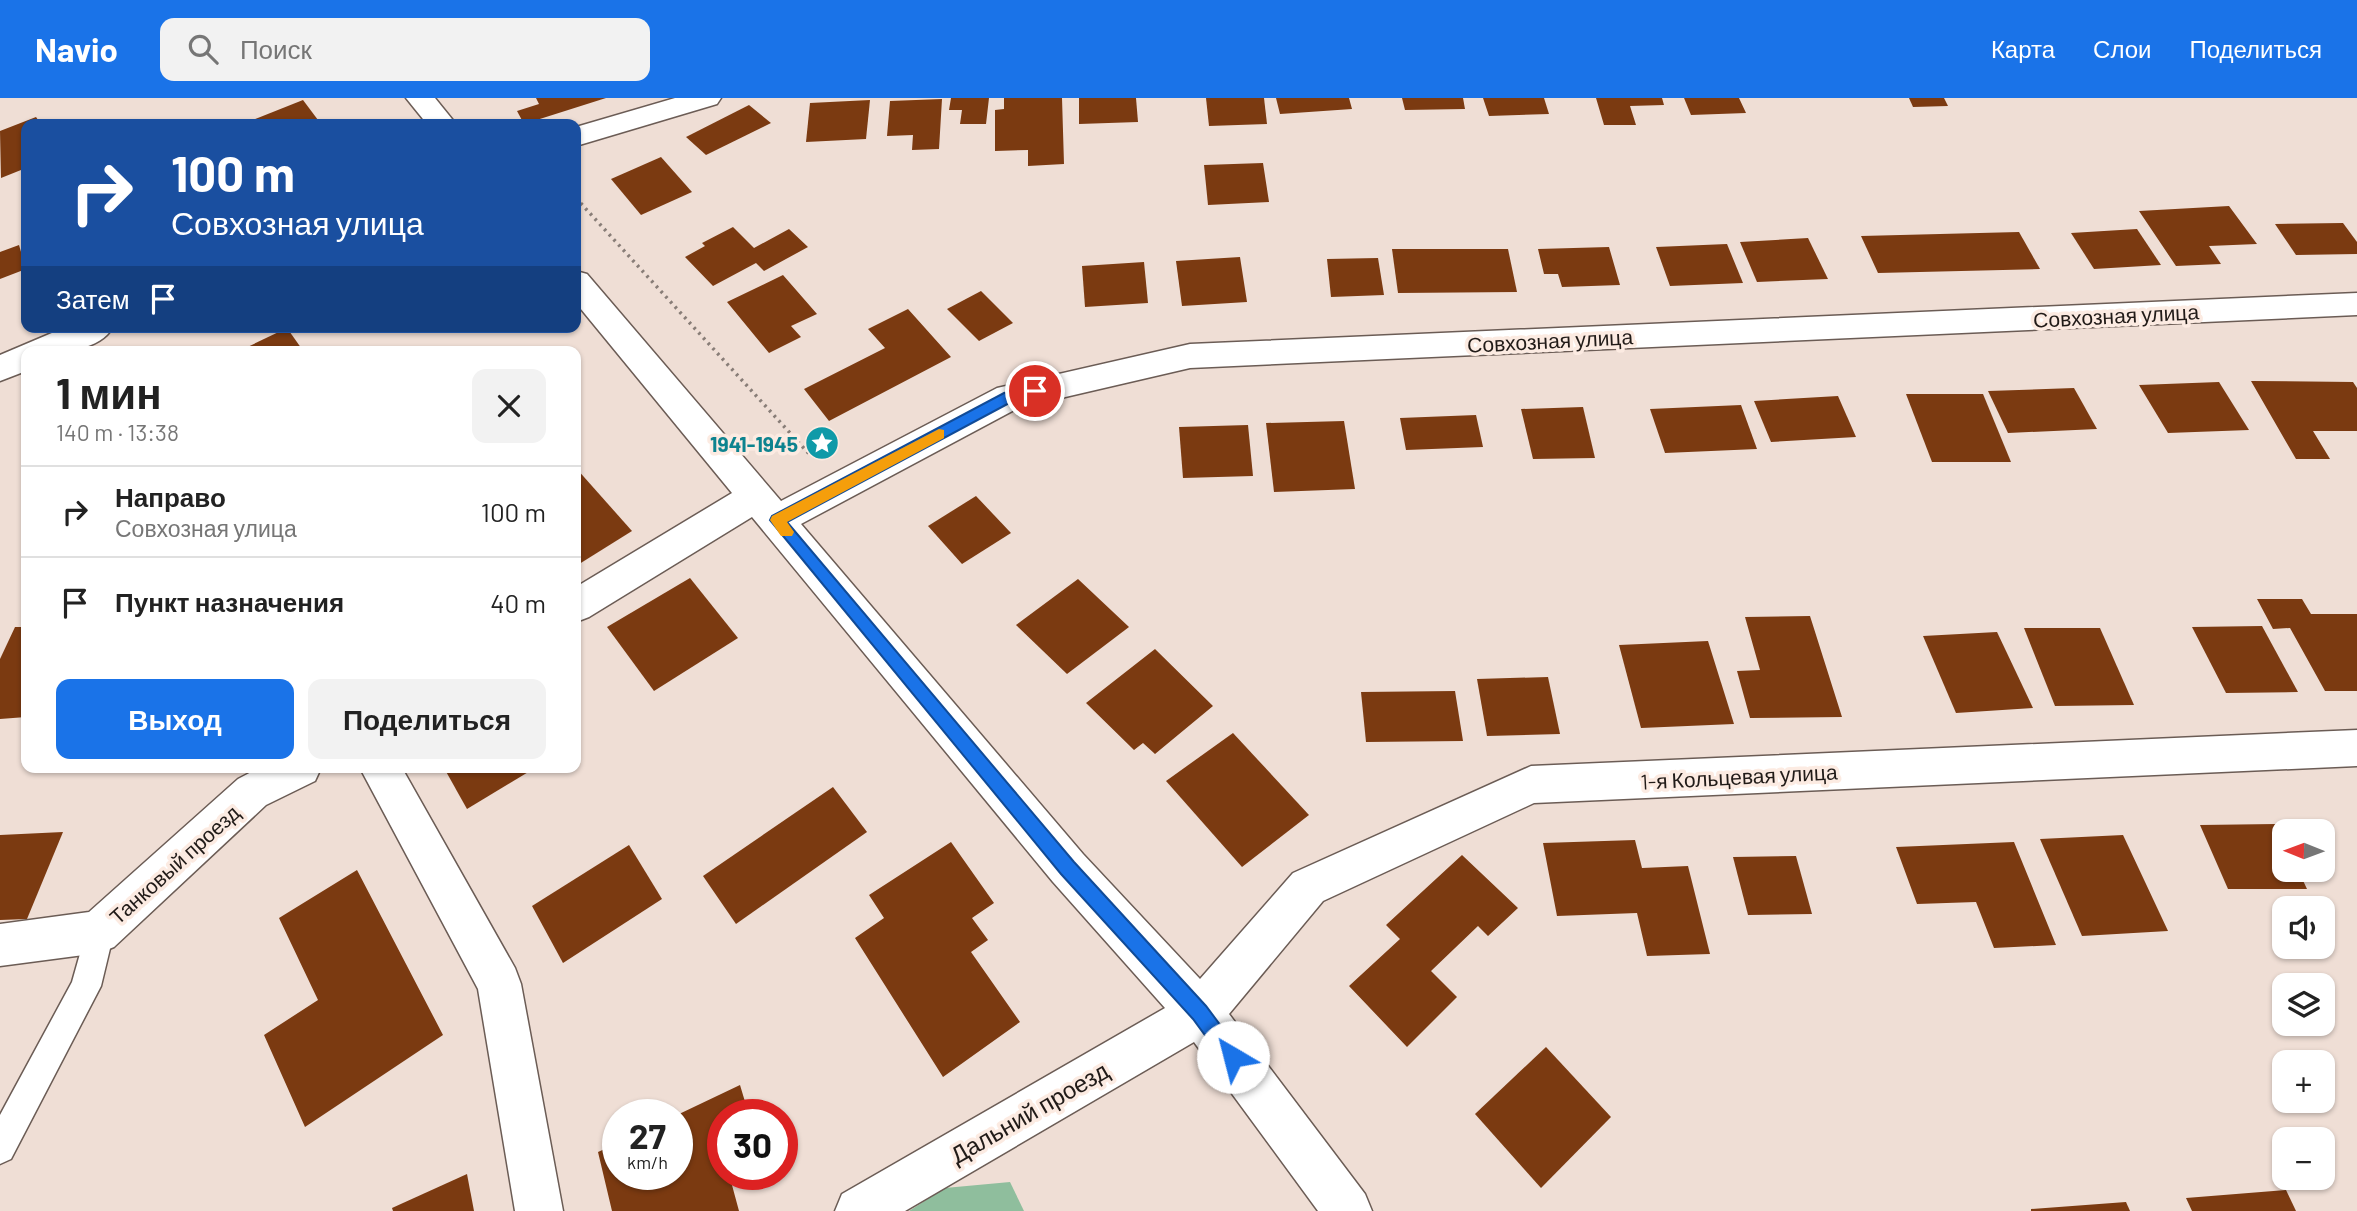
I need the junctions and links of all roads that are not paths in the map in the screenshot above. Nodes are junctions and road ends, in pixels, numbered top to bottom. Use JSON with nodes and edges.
{"nodes":[{"id":1,"x":420,"y":98,"type":"edge"},
{"id":2,"x":708,"y":98,"type":"edge"},
{"id":3,"x":438,"y":119,"type":"edge"},
{"id":4,"x":581,"y":136,"type":"edge"},
{"id":5,"x":581,"y":288,"type":"edge"},
{"id":6,"x":2357,"y":304,"type":"edge"},
{"id":7,"x":83,"y":333,"type":"edge"},
{"id":8,"x":54,"y":346,"type":"edge"},
{"id":9,"x":21,"y":359,"type":"edge"},
{"id":10,"x":0,"y":369,"type":"edge"},
{"id":11,"x":766,"y":508,"type":"junction"},
{"id":12,"x":581,"y":604,"type":"edge"},
{"id":13,"x":2357,"y":748,"type":"edge"},
{"id":14,"x":291,"y":773,"type":"edge"},
{"id":15,"x":383,"y":773,"type":"edge"},
{"id":16,"x":100,"y":932,"type":"junction"},
{"id":17,"x":0,"y":945,"type":"edge"},
{"id":18,"x":1200,"y":1013,"type":"junction"},
{"id":19,"x":0,"y":1148,"type":"edge"},
{"id":20,"x":539,"y":1211,"type":"edge"},
{"id":21,"x":859,"y":1211,"type":"edge"},
{"id":22,"x":1348,"y":1211,"type":"edge"}],
"edges":[{"from":1,"to":3,"type":"street"},
{"from":2,"to":4,"type":"street"},
{"from":5,"to":11,"type":"street"},
{"from":6,"to":11,"type":"street","name":"Совхозная улица"},
{"from":7,"to":8,"type":"street"},
{"from":9,"to":10,"type":"street"},
{"from":11,"to":12,"type":"street"},
{"from":11,"to":18,"type":"street"},
{"from":13,"to":18,"type":"street","name":"1-я Кольцевая улица"},
{"from":14,"to":16,"type":"street","name":"Танковый проезд"},
{"from":15,"to":20,"type":"street"},
{"from":16,"to":17,"type":"street","name":"Танковый проезд"},
{"from":16,"to":19,"type":"lane"},
{"from":18,"to":21,"type":"street","name":"Дальний проезд"},
{"from":18,"to":22,"type":"street"}]}
